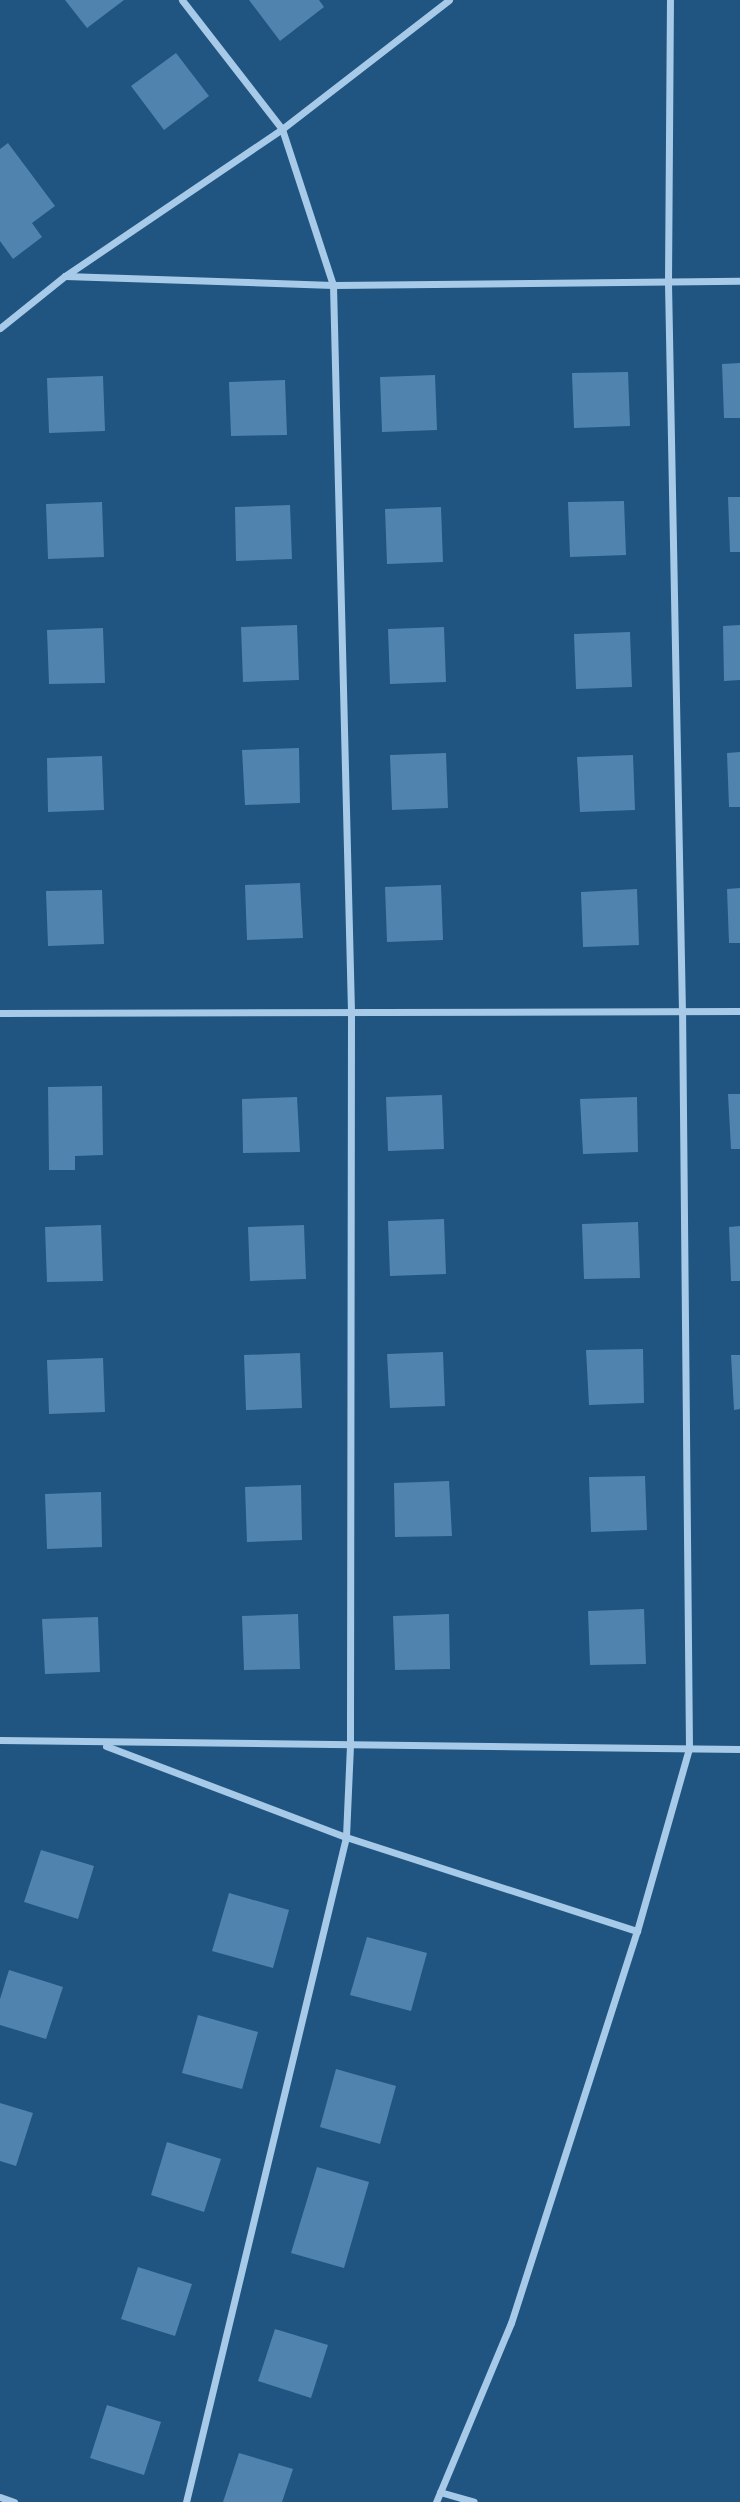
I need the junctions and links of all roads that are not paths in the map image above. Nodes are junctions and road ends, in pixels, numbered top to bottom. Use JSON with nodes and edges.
{"nodes":[{"id":1,"x":182,"y":0,"type":"edge"},
{"id":2,"x":449,"y":0,"type":"edge"},
{"id":3,"x":670,"y":0,"type":"edge"},
{"id":4,"x":282,"y":129,"type":"junction"},
{"id":5,"x":65,"y":276,"type":"junction"},
{"id":6,"x":740,"y":281,"type":"edge"},
{"id":7,"x":668,"y":282,"type":"junction"},
{"id":8,"x":333,"y":285,"type":"junction"},
{"id":9,"x":0,"y":328,"type":"edge"},
{"id":10,"x":740,"y":1011,"type":"edge"},
{"id":11,"x":682,"y":1012,"type":"junction"},
{"id":12,"x":0,"y":1013,"type":"edge"},
{"id":13,"x":351,"y":1013,"type":"junction"},
{"id":14,"x":0,"y":1740,"type":"edge"},
{"id":15,"x":99,"y":1743,"type":"junction"},
{"id":16,"x":351,"y":1745,"type":"junction"},
{"id":17,"x":689,"y":1748,"type":"junction"},
{"id":18,"x":740,"y":1749,"type":"edge"},
{"id":19,"x":346,"y":1837,"type":"junction"},
{"id":20,"x":637,"y":1931,"type":"junction"},
{"id":21,"x":440,"y":2492,"type":"junction"},
{"id":22,"x":0,"y":2497,"type":"edge"},
{"id":23,"x":14,"y":2502,"type":"edge"},
{"id":24,"x":186,"y":2502,"type":"edge"},
{"id":25,"x":436,"y":2502,"type":"edge"},
{"id":26,"x":474,"y":2502,"type":"edge"}],
"edges":[{"from":1,"to":4,"type":"street"},
{"from":2,"to":4,"type":"street"},
{"from":3,"to":7,"type":"street"},
{"from":4,"to":5,"type":"street"},
{"from":4,"to":8,"type":"street"},
{"from":5,"to":8,"type":"street"},
{"from":5,"to":9,"type":"street"},
{"from":6,"to":7,"type":"street"},
{"from":7,"to":8,"type":"street"},
{"from":7,"to":11,"type":"street"},
{"from":8,"to":13,"type":"street"},
{"from":10,"to":11,"type":"street"},
{"from":11,"to":13,"type":"street"},
{"from":11,"to":17,"type":"street"},
{"from":12,"to":13,"type":"street"},
{"from":13,"to":16,"type":"street"},
{"from":14,"to":15,"type":"street"},
{"from":15,"to":16,"type":"street"},
{"from":15,"to":19,"type":"street"},
{"from":16,"to":17,"type":"street"},
{"from":16,"to":19,"type":"street"},
{"from":17,"to":18,"type":"street"},
{"from":17,"to":20,"type":"street"},
{"from":19,"to":20,"type":"street"},
{"from":19,"to":24,"type":"street"},
{"from":20,"to":21,"type":"street"},
{"from":21,"to":25,"type":"street"},
{"from":21,"to":26,"type":"street"},
{"from":22,"to":23,"type":"street"}]}
